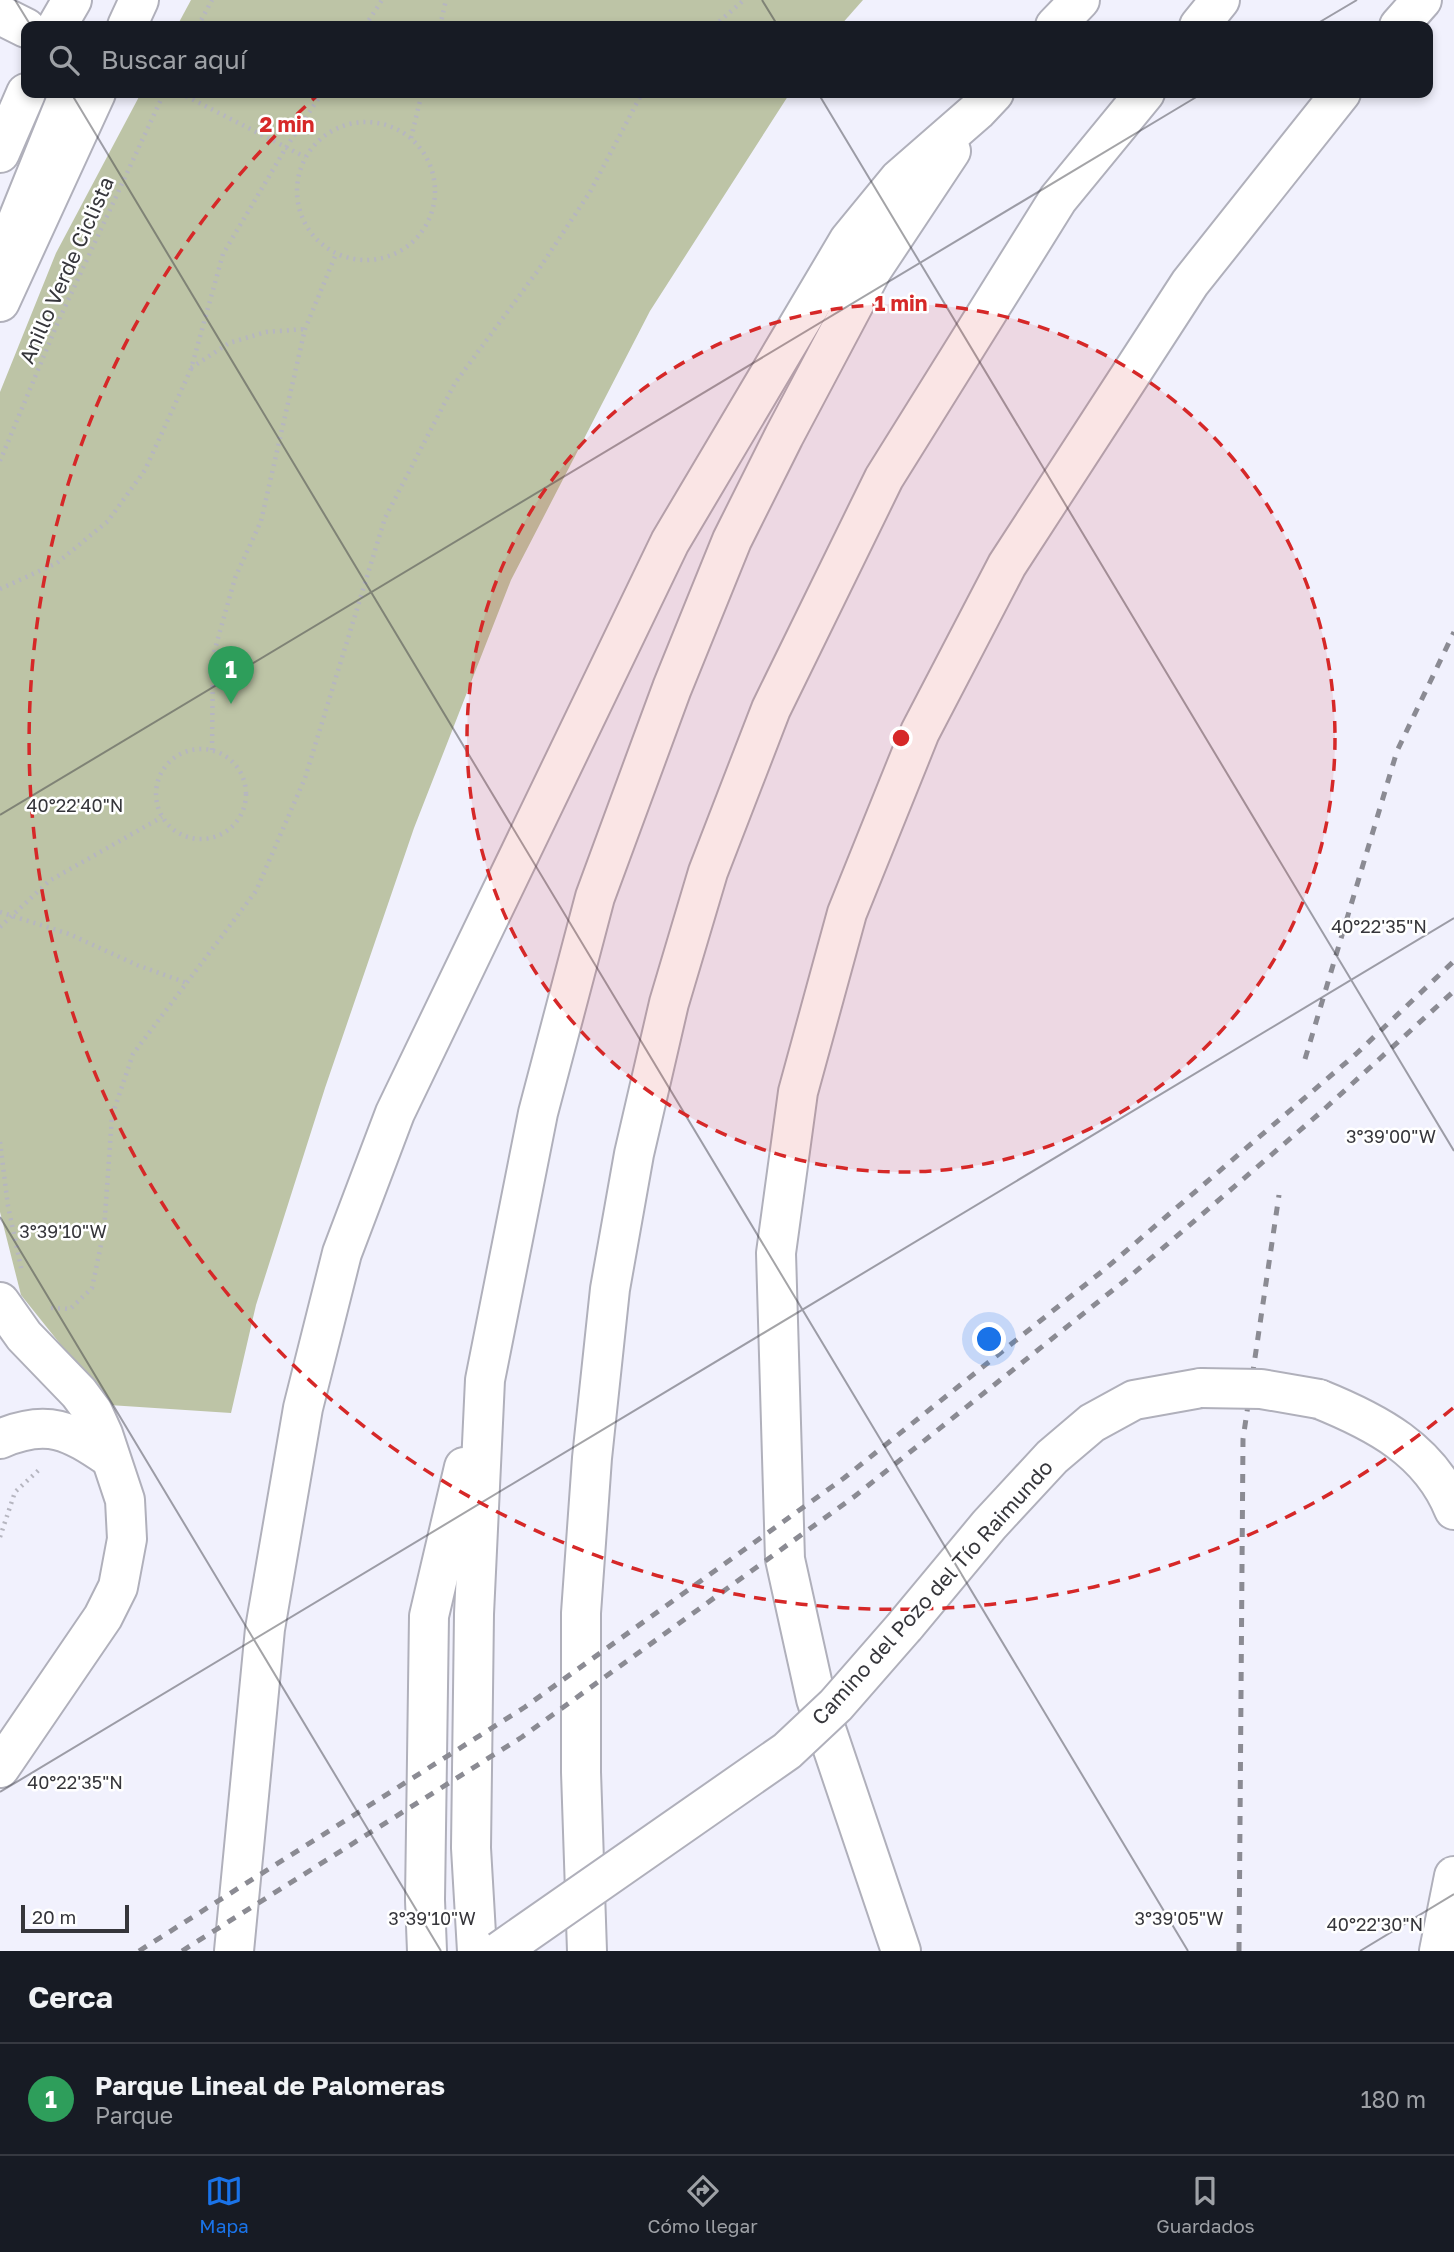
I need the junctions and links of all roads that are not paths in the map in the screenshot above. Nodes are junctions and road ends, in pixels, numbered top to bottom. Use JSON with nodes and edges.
{"nodes":[{"id":1,"x":72,"y":0,"type":"edge"},
{"id":2,"x":139,"y":0,"type":"edge"},
{"id":3,"x":1080,"y":0,"type":"edge"},
{"id":4,"x":1220,"y":0,"type":"edge"},
{"id":5,"x":1422,"y":0,"type":"edge"},
{"id":6,"x":0,"y":15,"type":"edge"},
{"id":7,"x":60,"y":21,"type":"edge"},
{"id":8,"x":129,"y":21,"type":"edge"},
{"id":9,"x":1060,"y":21,"type":"edge"},
{"id":10,"x":1203,"y":21,"type":"edge"},
{"id":11,"x":1403,"y":21,"type":"edge"},
{"id":12,"x":21,"y":26,"type":"edge"},
{"id":13,"x":24,"y":98,"type":"edge"},
{"id":14,"x":67,"y":98,"type":"edge"},
{"id":15,"x":94,"y":98,"type":"edge"},
{"id":16,"x":1141,"y":98,"type":"edge"},
{"id":17,"x":1337,"y":98,"type":"edge"},
{"id":18,"x":986,"y":102,"type":"edge"},
{"id":19,"x":0,"y":153,"type":"edge"},
{"id":20,"x":0,"y":283,"type":"edge"},
{"id":21,"x":0,"y":302,"type":"edge"},
{"id":22,"x":0,"y":1302,"type":"edge"},
{"id":23,"x":485,"y":1380,"type":"junction"},
{"id":24,"x":0,"y":1439,"type":"edge"},
{"id":25,"x":110,"y":1458,"type":"junction"},
{"id":26,"x":1454,"y":1510,"type":"edge"},
{"id":27,"x":0,"y":1768,"type":"edge"},
{"id":28,"x":1454,"y":1877,"type":"edge"},
{"id":29,"x":234,"y":1951,"type":"edge"},
{"id":30,"x":427,"y":1951,"type":"edge"},
{"id":31,"x":477,"y":1951,"type":"edge"},
{"id":32,"x":500,"y":1951,"type":"edge"},
{"id":33,"x":587,"y":1951,"type":"edge"},
{"id":34,"x":901,"y":1951,"type":"edge"},
{"id":35,"x":1439,"y":1951,"type":"edge"}],
"edges":[{"from":1,"to":7,"type":"main road"},
{"from":2,"to":8,"type":"main road"},
{"from":3,"to":9,"type":"main road"},
{"from":4,"to":10,"type":"main road"},
{"from":5,"to":11,"type":"main road"},
{"from":6,"to":12,"type":"main road"},
{"from":13,"to":19,"type":"main road"},
{"from":14,"to":20,"type":"main road"},
{"from":15,"to":21,"type":"main road"},
{"from":16,"to":33,"type":"main road"},
{"from":17,"to":34,"type":"main road"},
{"from":18,"to":23,"type":"main road"},
{"from":18,"to":29,"type":"main road"},
{"from":22,"to":25,"type":"main road"},
{"from":23,"to":30,"type":"main road"},
{"from":23,"to":31,"type":"main road"},
{"from":24,"to":25,"type":"main road"},
{"from":25,"to":27,"type":"main road"},
{"from":26,"to":32,"type":"main road","name":"Camino del Pozo del Tío Raimundo","bridge":true},
{"from":28,"to":35,"type":"main road"}]}
